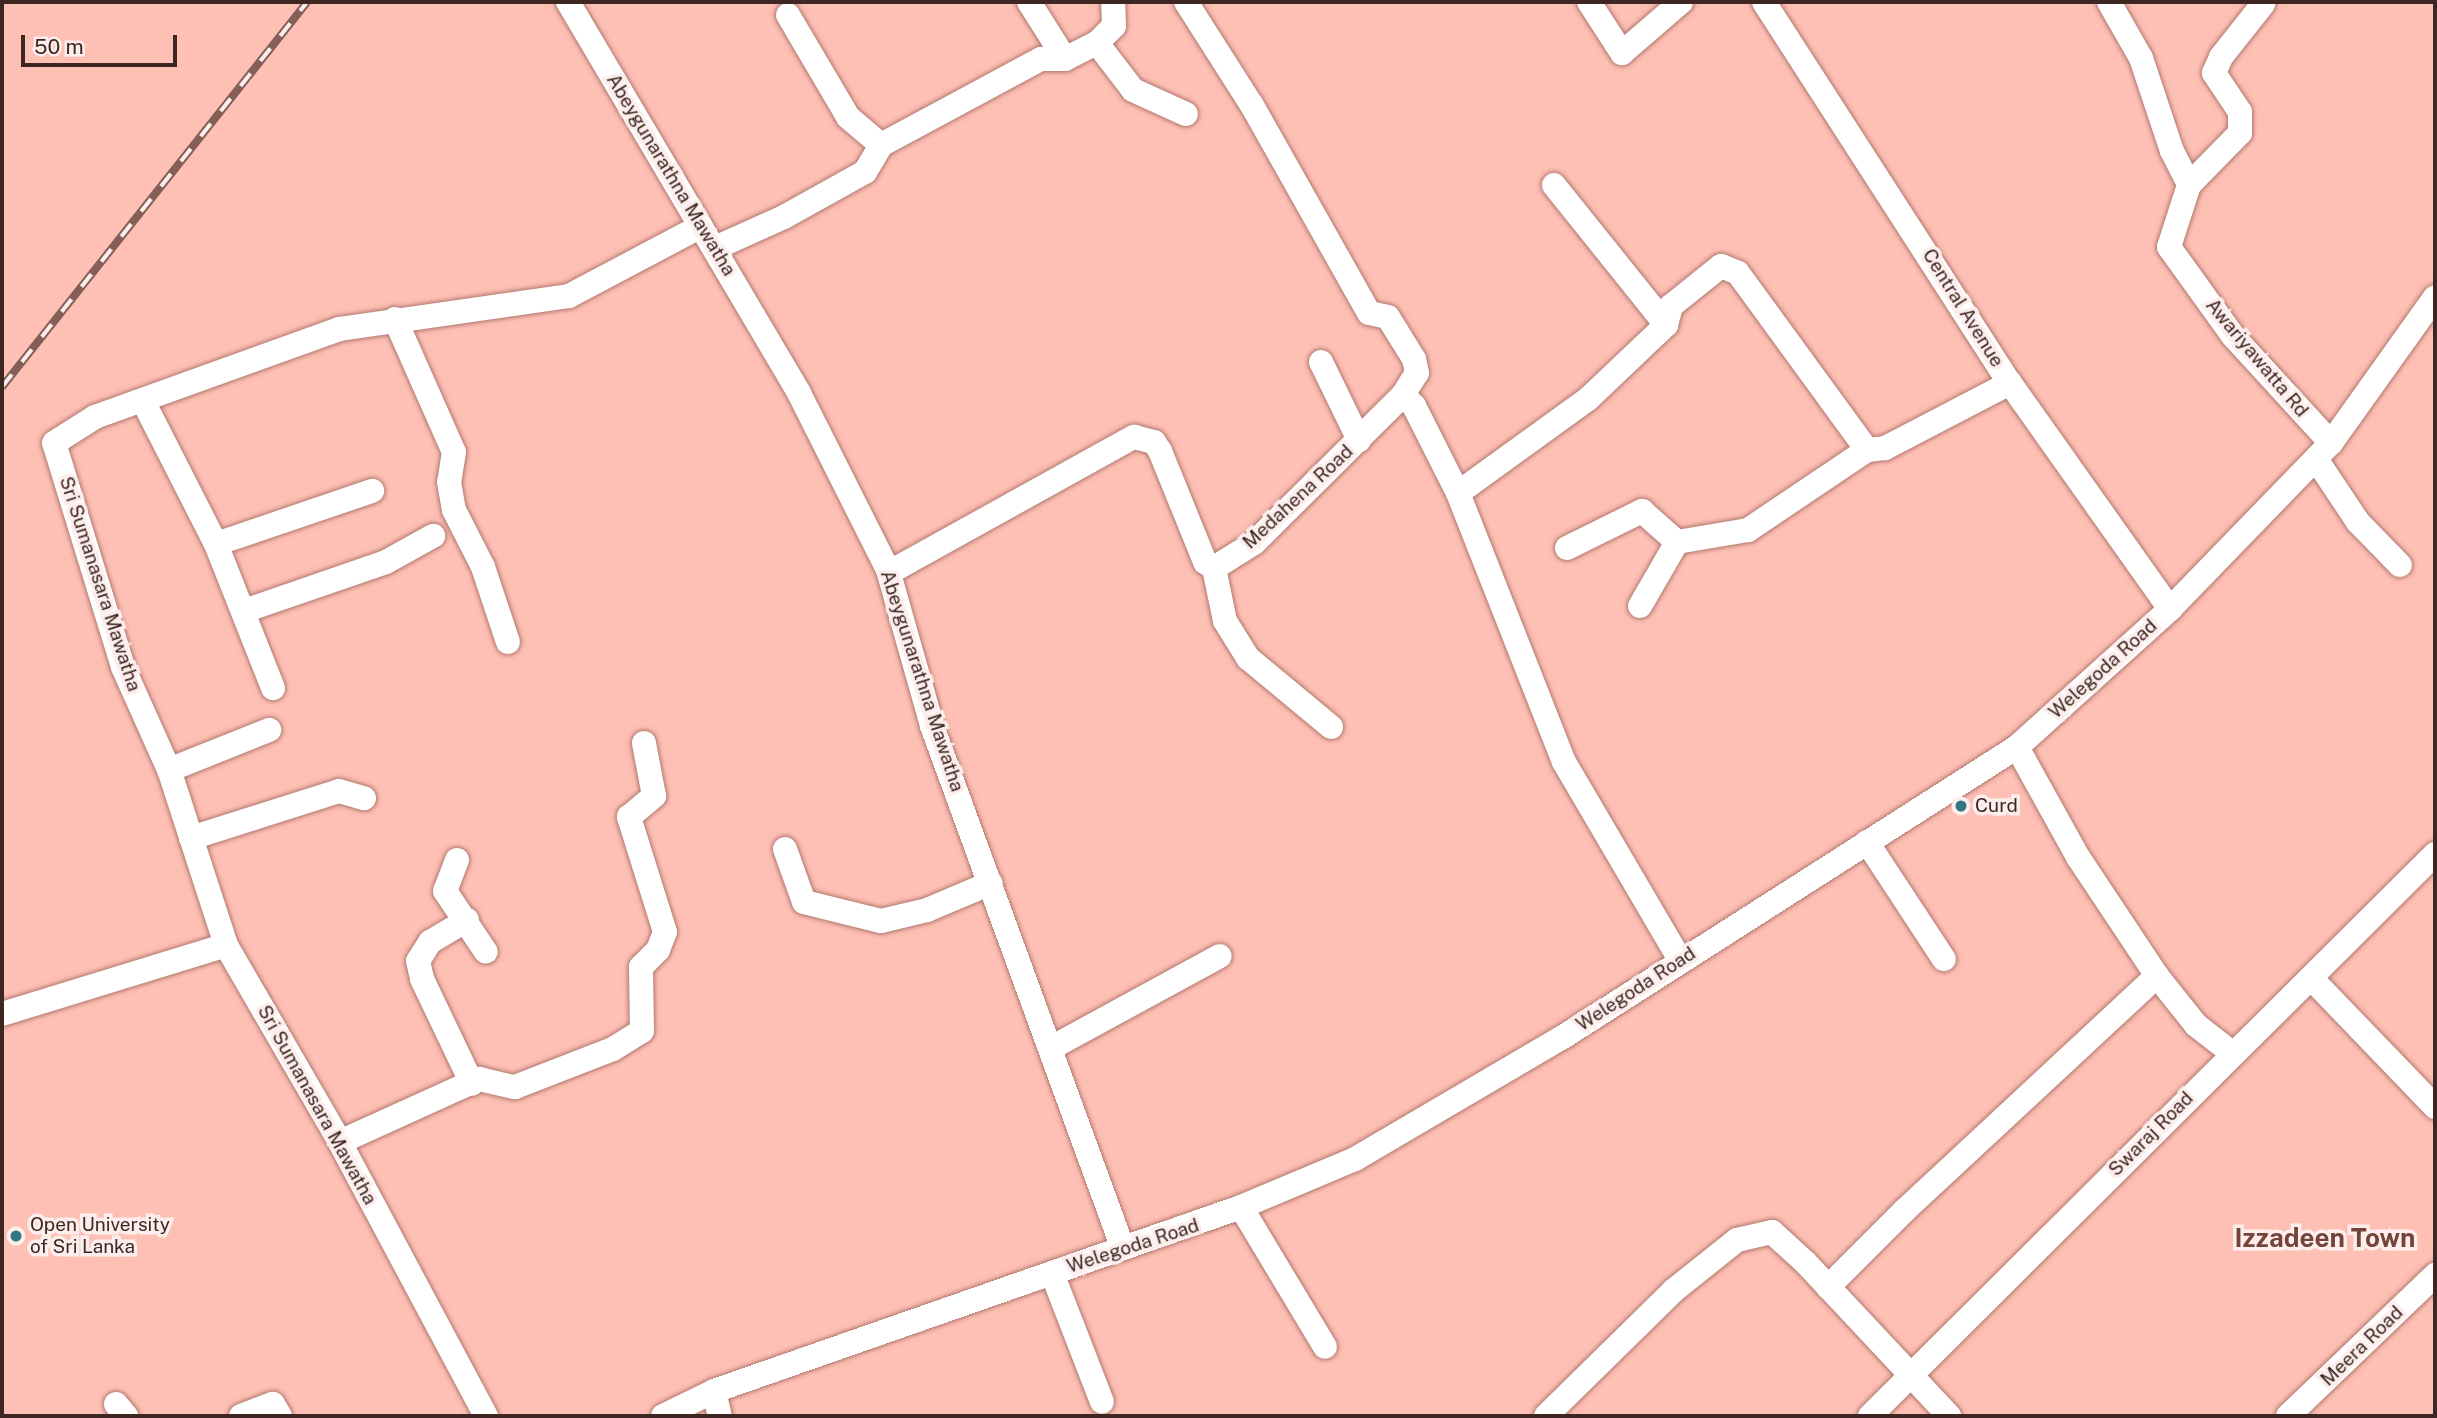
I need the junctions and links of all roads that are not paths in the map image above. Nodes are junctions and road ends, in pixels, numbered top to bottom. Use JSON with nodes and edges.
{"nodes":[{"id":1,"x":568,"y":2,"type":"edge"},
{"id":2,"x":1028,"y":2,"type":"edge"},
{"id":3,"x":1113,"y":2,"type":"edge"},
{"id":4,"x":1186,"y":2,"type":"edge"},
{"id":5,"x":1589,"y":2,"type":"edge"},
{"id":6,"x":1681,"y":2,"type":"edge"},
{"id":7,"x":1764,"y":2,"type":"edge"},
{"id":8,"x":2109,"y":2,"type":"edge"},
{"id":9,"x":2263,"y":5,"type":"dead end"},
{"id":10,"x":788,"y":15,"type":"dead end"},
{"id":11,"x":1097,"y":43,"type":"junction"},
{"id":12,"x":1065,"y":59,"type":"junction"},
{"id":13,"x":1186,"y":114,"type":"dead end"},
{"id":14,"x":881,"y":145,"type":"junction"},
{"id":15,"x":1554,"y":185,"type":"dead end"},
{"id":16,"x":2189,"y":185,"type":"junction"},
{"id":17,"x":701,"y":226,"type":"junction"},
{"id":18,"x":715,"y":248,"type":"junction"},
{"id":19,"x":2435,"y":297,"type":"edge"},
{"id":20,"x":394,"y":319,"type":"junction"},
{"id":21,"x":1666,"y":325,"type":"junction"},
{"id":22,"x":1321,"y":362,"type":"dead end"},
{"id":23,"x":2010,"y":383,"type":"junction"},
{"id":24,"x":1403,"y":396,"type":"junction"},
{"id":25,"x":143,"y":401,"type":"junction"},
{"id":26,"x":1359,"y":440,"type":"junction"},
{"id":27,"x":1867,"y":450,"type":"junction"},
{"id":28,"x":2323,"y":451,"type":"junction"},
{"id":29,"x":372,"y":491,"type":"dead end"},
{"id":30,"x":1458,"y":493,"type":"junction"},
{"id":31,"x":433,"y":536,"type":"dead end"},
{"id":32,"x":1677,"y":542,"type":"junction"},
{"id":33,"x":216,"y":544,"type":"junction"},
{"id":34,"x":1567,"y":548,"type":"dead end"},
{"id":35,"x":2400,"y":565,"type":"dead end"},
{"id":36,"x":1214,"y":568,"type":"junction"},
{"id":37,"x":888,"y":570,"type":"junction"},
{"id":38,"x":1640,"y":606,"type":"dead end"},
{"id":39,"x":2170,"y":609,"type":"junction"},
{"id":40,"x":244,"y":611,"type":"junction"},
{"id":41,"x":508,"y":642,"type":"dead end"},
{"id":42,"x":273,"y":688,"type":"dead end"},
{"id":43,"x":1331,"y":727,"type":"dead end"},
{"id":44,"x":269,"y":730,"type":"dead end"},
{"id":45,"x":644,"y":743,"type":"dead end"},
{"id":46,"x":2017,"y":747,"type":"junction"},
{"id":47,"x":169,"y":770,"type":"junction"},
{"id":48,"x":364,"y":798,"type":"dead end"},
{"id":49,"x":191,"y":838,"type":"junction"},
{"id":50,"x":1867,"y":842,"type":"junction"},
{"id":51,"x":785,"y":849,"type":"dead end"},
{"id":52,"x":2435,"y":854,"type":"edge"},
{"id":53,"x":457,"y":860,"type":"dead end"},
{"id":54,"x":991,"y":883,"type":"junction"},
{"id":55,"x":467,"y":920,"type":"junction"},
{"id":56,"x":226,"y":944,"type":"junction"},
{"id":57,"x":486,"y":952,"type":"dead end"},
{"id":58,"x":1220,"y":956,"type":"dead end"},
{"id":59,"x":1944,"y":958,"type":"dead end"},
{"id":60,"x":1680,"y":960,"type":"junction"},
{"id":61,"x":2157,"y":976,"type":"junction"},
{"id":62,"x":2311,"y":978,"type":"junction"},
{"id":63,"x":2,"y":1014,"type":"edge"},
{"id":64,"x":1051,"y":1048,"type":"junction"},
{"id":65,"x":2232,"y":1053,"type":"junction"},
{"id":66,"x":472,"y":1084,"type":"junction"},
{"id":67,"x":2435,"y":1107,"type":"edge"},
{"id":68,"x":340,"y":1142,"type":"junction"},
{"id":69,"x":1241,"y":1207,"type":"junction"},
{"id":70,"x":1122,"y":1246,"type":"junction"},
{"id":71,"x":1052,"y":1273,"type":"junction"},
{"id":72,"x":2435,"y":1275,"type":"edge"},
{"id":73,"x":1828,"y":1287,"type":"junction"},
{"id":74,"x":1325,"y":1348,"type":"dead end"},
{"id":75,"x":1911,"y":1376,"type":"junction"},
{"id":76,"x":714,"y":1391,"type":"junction"},
{"id":77,"x":1101,"y":1402,"type":"dead end"},
{"id":78,"x":241,"y":1416,"type":"edge"},
{"id":79,"x":280,"y":1416,"type":"edge"},
{"id":80,"x":486,"y":1416,"type":"edge"},
{"id":81,"x":663,"y":1416,"type":"edge"},
{"id":82,"x":720,"y":1416,"type":"edge"},
{"id":83,"x":1546,"y":1416,"type":"edge"},
{"id":84,"x":1870,"y":1416,"type":"edge"},
{"id":85,"x":1949,"y":1416,"type":"edge"},
{"id":86,"x":2288,"y":1416,"type":"edge"}],
"edges":[{"from":1,"to":17,"type":"street","name":"Abeygunarathna Mawatha"},
{"from":2,"to":12,"type":"street"},
{"from":3,"to":11,"type":"street"},
{"from":4,"to":24,"type":"street"},
{"from":5,"to":6,"type":"street"},
{"from":7,"to":23,"type":"street","name":"Central Avenue"},
{"from":8,"to":16,"type":"street"},
{"from":9,"to":16,"type":"street"},
{"from":10,"to":14,"type":"street"},
{"from":11,"to":12,"type":"street"},
{"from":11,"to":13,"type":"street"},
{"from":12,"to":14,"type":"street"},
{"from":14,"to":18,"type":"street"},
{"from":15,"to":21,"type":"street"},
{"from":16,"to":28,"type":"street","name":"Awariyawatta Rd"},
{"from":17,"to":18,"type":"street","name":"Abeygunarathna Mawatha"},
{"from":17,"to":20,"type":"street","name":"Sri Sumanasara Mawatha"},
{"from":18,"to":37,"type":"street","name":"Abeygunarathna Mawatha"},
{"from":19,"to":28,"type":"street","name":"Welegoda Road"},
{"from":20,"to":25,"type":"street","name":"Sri Sumanasara Mawatha"},
{"from":20,"to":41,"type":"street"},
{"from":21,"to":27,"type":"street"},
{"from":21,"to":30,"type":"street"},
{"from":22,"to":26,"type":"street"},
{"from":23,"to":27,"type":"street"},
{"from":23,"to":39,"type":"street","name":"Central Avenue"},
{"from":24,"to":26,"type":"street","name":"Medahena Road"},
{"from":24,"to":30,"type":"street"},
{"from":25,"to":33,"type":"street"},
{"from":25,"to":47,"type":"street","name":"Sri Sumanasara Mawatha"},
{"from":26,"to":36,"type":"street","name":"Medahena Road"},
{"from":27,"to":32,"type":"street"},
{"from":28,"to":35,"type":"street"},
{"from":28,"to":39,"type":"street","name":"Welegoda Road"},
{"from":29,"to":33,"type":"street"},
{"from":30,"to":60,"type":"street"},
{"from":31,"to":40,"type":"street"},
{"from":32,"to":34,"type":"street"},
{"from":32,"to":38,"type":"street"},
{"from":33,"to":40,"type":"street"},
{"from":36,"to":37,"type":"street"},
{"from":36,"to":43,"type":"street"},
{"from":37,"to":54,"type":"street","name":"Abeygunarathna Mawatha"},
{"from":39,"to":46,"type":"street","name":"Welegoda Road"},
{"from":40,"to":42,"type":"street"},
{"from":44,"to":47,"type":"street"},
{"from":45,"to":66,"type":"street"},
{"from":46,"to":50,"type":"street","name":"Welegoda Road"},
{"from":46,"to":61,"type":"street"},
{"from":47,"to":49,"type":"street","name":"Sri Sumanasara Mawatha"},
{"from":48,"to":49,"type":"street"},
{"from":49,"to":56,"type":"street","name":"Sri Sumanasara Mawatha"},
{"from":50,"to":59,"type":"street"},
{"from":50,"to":60,"type":"street","name":"Welegoda Road"},
{"from":51,"to":54,"type":"street"},
{"from":52,"to":62,"type":"street","name":"Swaraj Road"},
{"from":53,"to":55,"type":"street"},
{"from":54,"to":64,"type":"street","name":"Abeygunarathna Mawatha"},
{"from":55,"to":57,"type":"street"},
{"from":55,"to":66,"type":"street"},
{"from":56,"to":63,"type":"street"},
{"from":56,"to":68,"type":"street","name":"Sri Sumanasara Mawatha"},
{"from":58,"to":64,"type":"street"},
{"from":60,"to":69,"type":"street","name":"Welegoda Road"},
{"from":61,"to":65,"type":"street"},
{"from":61,"to":73,"type":"street"},
{"from":62,"to":65,"type":"street","name":"Swaraj Road"},
{"from":62,"to":67,"type":"street"},
{"from":64,"to":70,"type":"street","name":"Abeygunarathna Mawatha"},
{"from":65,"to":75,"type":"street","name":"Swaraj Road"},
{"from":66,"to":68,"type":"street"},
{"from":68,"to":80,"type":"street","name":"Sri Sumanasara Mawatha"},
{"from":69,"to":70,"type":"street","name":"Welegoda Road"},
{"from":69,"to":74,"type":"street"},
{"from":70,"to":71,"type":"street","name":"Welegoda Road"},
{"from":71,"to":76,"type":"street","name":"Welegoda Road"},
{"from":71,"to":77,"type":"street"},
{"from":72,"to":86,"type":"street","name":"Meera Road"},
{"from":73,"to":75,"type":"street"},
{"from":73,"to":83,"type":"street"},
{"from":75,"to":84,"type":"street","name":"Swaraj Road"},
{"from":75,"to":85,"type":"street"},
{"from":76,"to":81,"type":"street","name":"Welegoda Road"},
{"from":76,"to":82,"type":"street"},
{"from":78,"to":79,"type":"street"}]}
